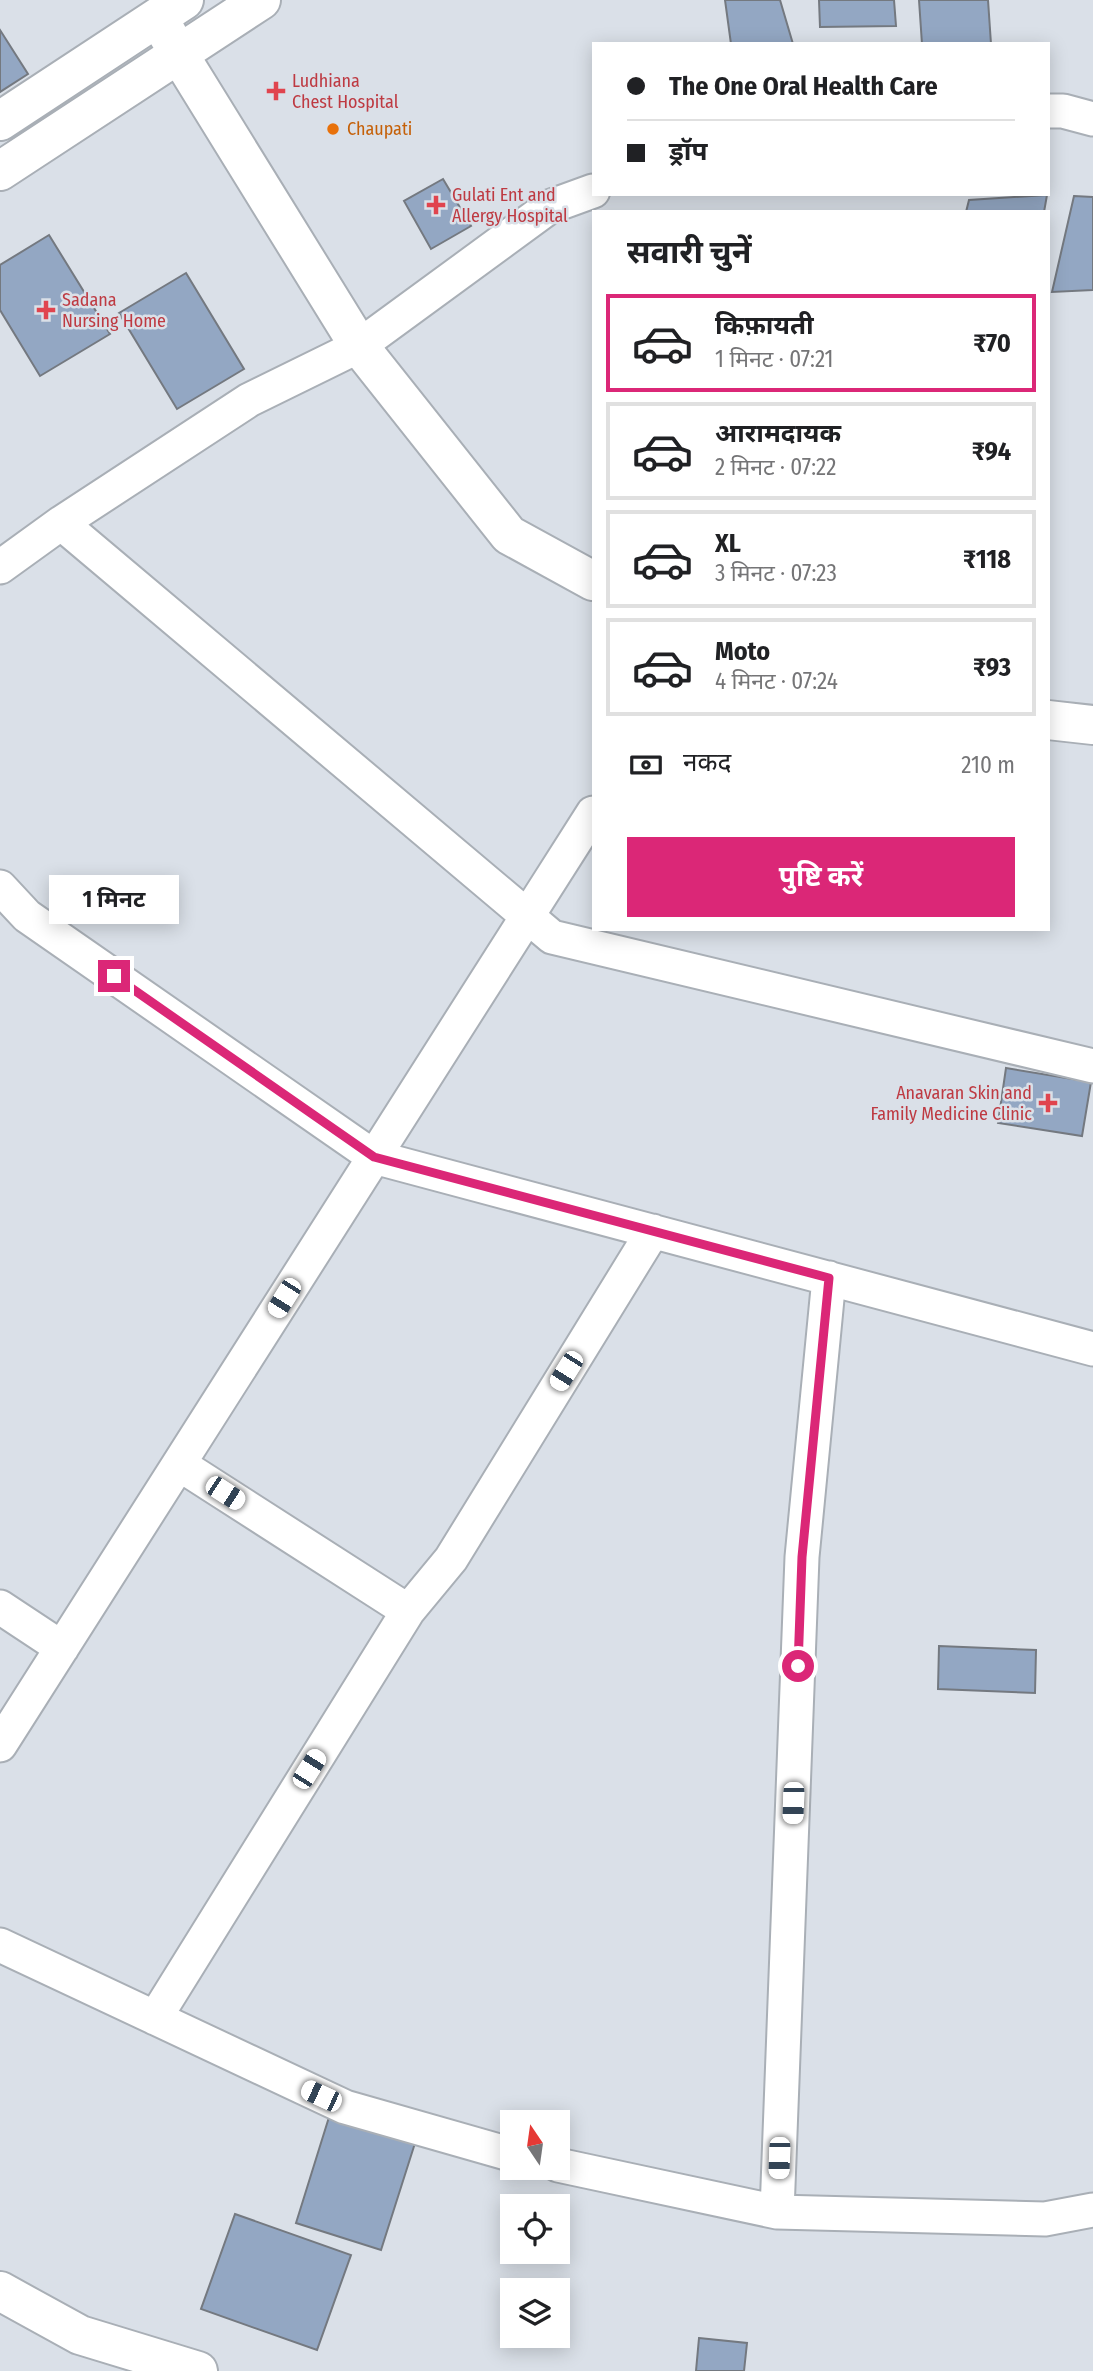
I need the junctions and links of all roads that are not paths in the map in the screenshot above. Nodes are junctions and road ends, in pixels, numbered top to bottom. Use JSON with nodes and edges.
{"nodes":[{"id":1,"x":261,"y":0,"type":"edge"},
{"id":2,"x":171,"y":9,"type":"edge"},
{"id":3,"x":178,"y":53,"type":"junction"},
{"id":4,"x":1050,"y":111,"type":"edge"},
{"id":5,"x":1093,"y":119,"type":"edge"},
{"id":6,"x":0,"y":121,"type":"edge"},
{"id":7,"x":0,"y":171,"type":"edge"},
{"id":8,"x":592,"y":191,"type":"edge"},
{"id":9,"x":359,"y":346,"type":"junction"},
{"id":10,"x":61,"y":523,"type":"junction"},
{"id":11,"x":0,"y":567,"type":"edge"},
{"id":12,"x":592,"y":580,"type":"edge"},
{"id":13,"x":1050,"y":720,"type":"edge"},
{"id":14,"x":1093,"y":725,"type":"edge"},
{"id":15,"x":592,"y":815,"type":"edge"},
{"id":16,"x":0,"y":887,"type":"edge"},
{"id":17,"x":527,"y":917,"type":"junction"},
{"id":18,"x":1093,"y":1066,"type":"edge"},
{"id":19,"x":374,"y":1157,"type":"junction"},
{"id":20,"x":653,"y":1231,"type":"junction"},
{"id":21,"x":829,"y":1278,"type":"junction"},
{"id":22,"x":1093,"y":1349,"type":"edge"},
{"id":23,"x":179,"y":1464,"type":"junction"},
{"id":24,"x":0,"y":1607,"type":"edge"},
{"id":25,"x":408,"y":1611,"type":"junction"},
{"id":26,"x":62,"y":1648,"type":"junction"},
{"id":27,"x":0,"y":1745,"type":"edge"},
{"id":28,"x":0,"y":1945,"type":"edge"},
{"id":29,"x":155,"y":2018,"type":"junction"},
{"id":30,"x":500,"y":2151,"type":"edge"},
{"id":31,"x":570,"y":2168,"type":"edge"},
{"id":32,"x":1093,"y":2210,"type":"edge"},
{"id":33,"x":777,"y":2212,"type":"junction"},
{"id":34,"x":0,"y":2291,"type":"edge"},
{"id":35,"x":198,"y":2371,"type":"edge"}],
"edges":[{"from":1,"to":3,"type":"street"},
{"from":2,"to":3,"type":"street"},
{"from":2,"to":6,"type":"street"},
{"from":3,"to":7,"type":"street"},
{"from":3,"to":9,"type":"street"},
{"from":4,"to":5,"type":"street"},
{"from":8,"to":9,"type":"street"},
{"from":9,"to":10,"type":"street"},
{"from":9,"to":12,"type":"street"},
{"from":10,"to":11,"type":"street"},
{"from":10,"to":17,"type":"street"},
{"from":13,"to":14,"type":"street"},
{"from":15,"to":17,"type":"street"},
{"from":16,"to":19,"type":"street"},
{"from":17,"to":18,"type":"street"},
{"from":17,"to":19,"type":"street"},
{"from":19,"to":20,"type":"street"},
{"from":19,"to":23,"type":"street"},
{"from":20,"to":21,"type":"street"},
{"from":20,"to":25,"type":"street"},
{"from":21,"to":22,"type":"street"},
{"from":21,"to":33,"type":"street"},
{"from":23,"to":25,"type":"street"},
{"from":23,"to":26,"type":"street"},
{"from":24,"to":26,"type":"street"},
{"from":25,"to":29,"type":"street"},
{"from":26,"to":27,"type":"street"},
{"from":28,"to":29,"type":"street"},
{"from":29,"to":30,"type":"street"},
{"from":31,"to":33,"type":"street"},
{"from":32,"to":33,"type":"street"},
{"from":34,"to":35,"type":"street"}]}
